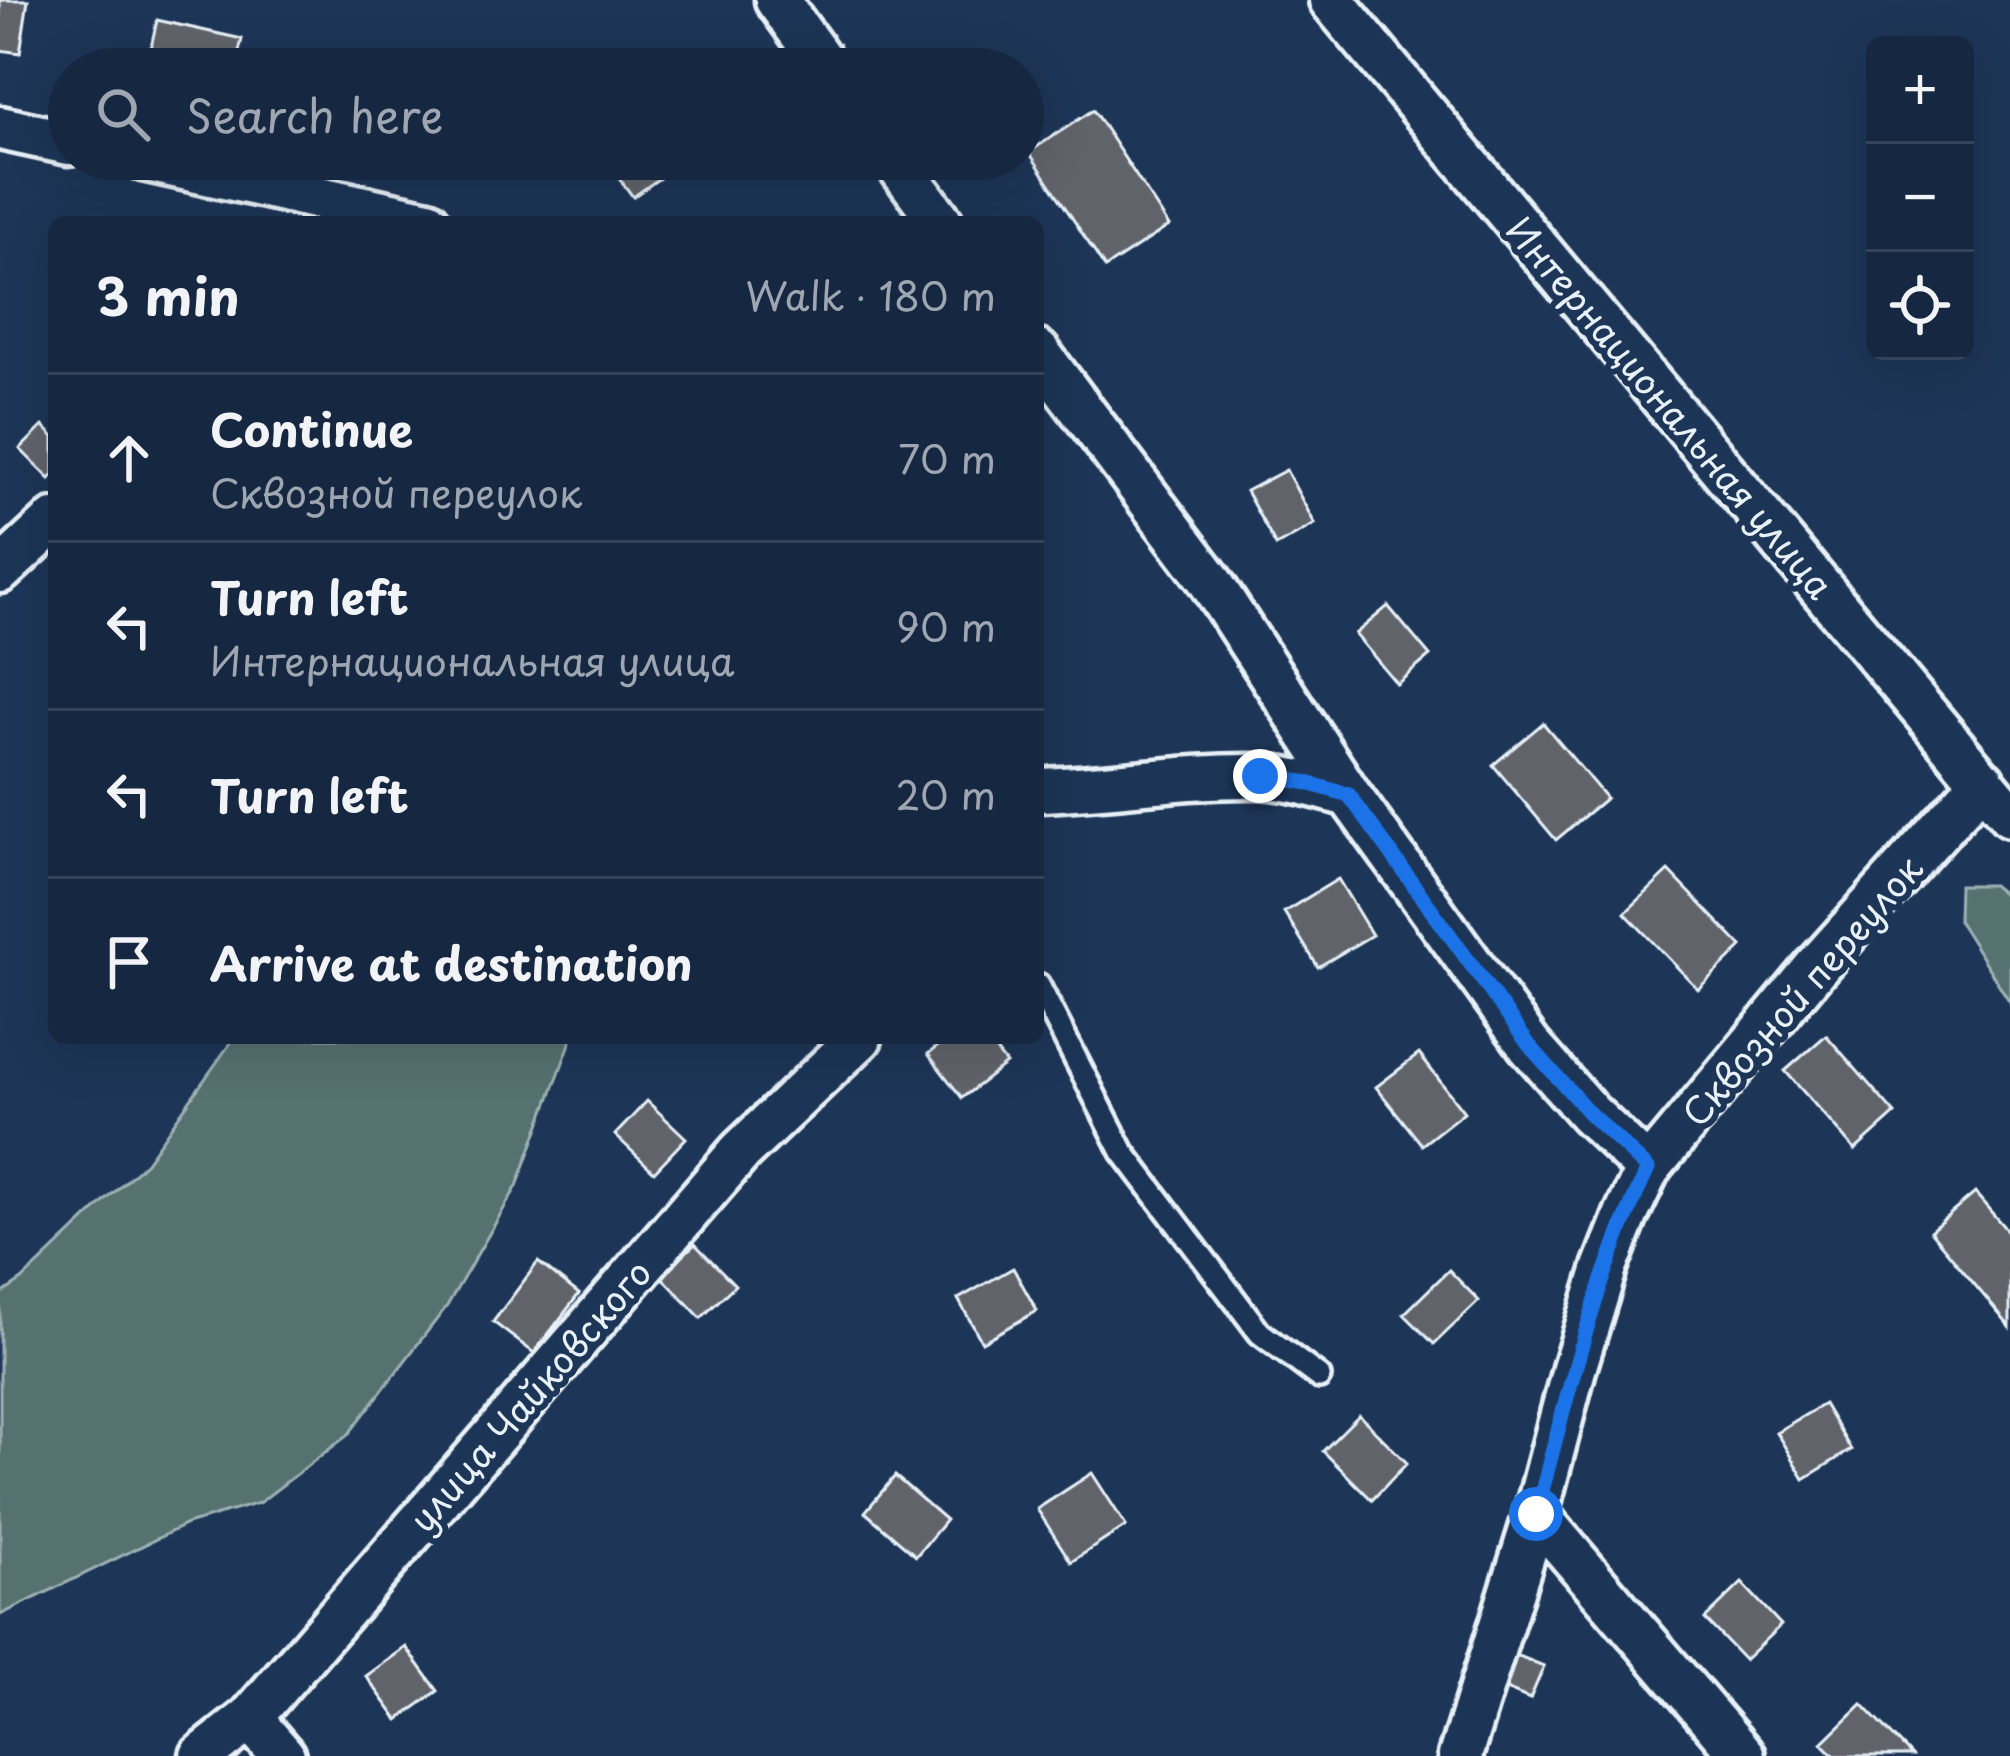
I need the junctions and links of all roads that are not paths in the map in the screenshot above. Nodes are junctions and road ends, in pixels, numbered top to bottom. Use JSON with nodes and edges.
{"nodes":[{"id":1,"x":777,"y":0,"type":"edge"},
{"id":2,"x":1331,"y":0,"type":"edge"},
{"id":3,"x":812,"y":48,"type":"edge"},
{"id":4,"x":0,"y":128,"type":"edge"},
{"id":5,"x":48,"y":138,"type":"edge"},
{"id":6,"x":222,"y":180,"type":"edge"},
{"id":7,"x":910,"y":180,"type":"edge"},
{"id":8,"x":345,"y":213,"type":"edge"},
{"id":9,"x":937,"y":216,"type":"edge"},
{"id":10,"x":1044,"y":360,"type":"edge"},
{"id":11,"x":48,"y":527,"type":"edge"},
{"id":12,"x":0,"y":571,"type":"edge"},
{"id":13,"x":1982,"y":781,"type":"junction"},
{"id":14,"x":1044,"y":790,"type":"edge"},
{"id":15,"x":1349,"y":795,"type":"junction"},
{"id":16,"x":2010,"y":814,"type":"edge"},
{"id":17,"x":1044,"y":997,"type":"edge"},
{"id":18,"x":854,"y":1044,"type":"edge"},
{"id":19,"x":1648,"y":1169,"type":"junction"},
{"id":20,"x":1319,"y":1377,"type":"dead end"},
{"id":21,"x":1536,"y":1514,"type":"junction"},
{"id":22,"x":250,"y":1718,"type":"junction"},
{"id":23,"x":202,"y":1756,"type":"edge"},
{"id":24,"x":283,"y":1756,"type":"edge"},
{"id":25,"x":1460,"y":1756,"type":"edge"},
{"id":26,"x":1744,"y":1756,"type":"edge"}],
"edges":[{"from":1,"to":3,"type":"street"},
{"from":2,"to":13,"type":"street","name":"Интернациональная улица"},
{"from":4,"to":5,"type":"street"},
{"from":6,"to":8,"type":"street"},
{"from":7,"to":9,"type":"street"},
{"from":10,"to":15,"type":"street"},
{"from":11,"to":12,"type":"street"},
{"from":13,"to":16,"type":"street","name":"Интернациональная улица"},
{"from":13,"to":19,"type":"street","name":"Сквозной переулок"},
{"from":14,"to":15,"type":"street"},
{"from":15,"to":19,"type":"street"},
{"from":17,"to":20,"type":"lane"},
{"from":18,"to":22,"type":"street","name":"улица Чайковского"},
{"from":19,"to":21,"type":"street","name":"Сквозной переулок"},
{"from":21,"to":25,"type":"street","name":"Сквозной переулок"},
{"from":21,"to":26,"type":"street"},
{"from":22,"to":23,"type":"street","name":"улица Чайковского"},
{"from":22,"to":24,"type":"street"}]}
